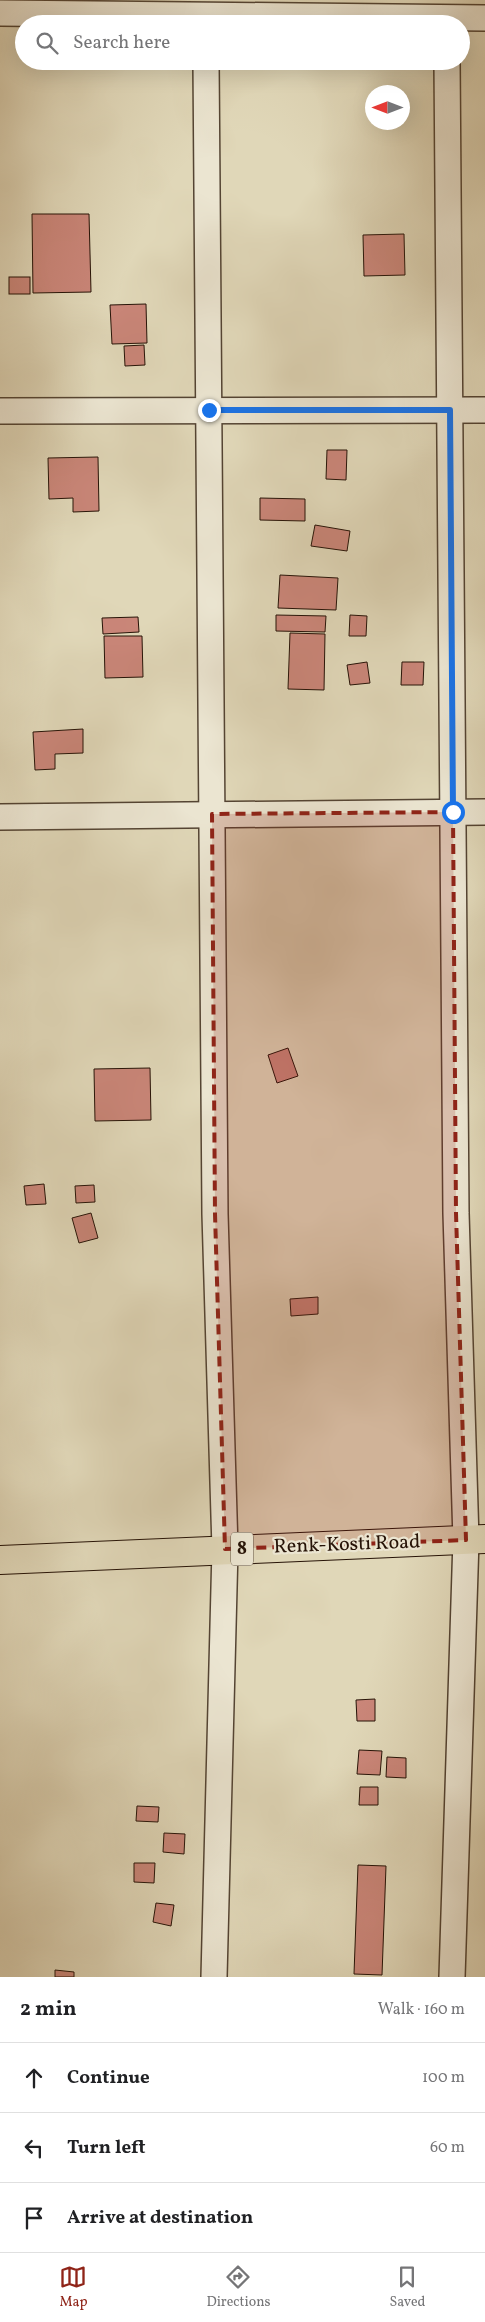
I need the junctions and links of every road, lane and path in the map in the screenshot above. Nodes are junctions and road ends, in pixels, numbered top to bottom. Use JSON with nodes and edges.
{"nodes":[{"id":1,"x":0,"y":13,"type":"edge"},
{"id":2,"x":206,"y":13,"type":"edge"},
{"id":3,"x":447,"y":14,"type":"edge"},
{"id":4,"x":470,"y":16,"type":"edge"},
{"id":5,"x":485,"y":18,"type":"edge"},
{"id":6,"x":206,"y":70,"type":"edge"},
{"id":7,"x":447,"y":70,"type":"edge"},
{"id":8,"x":209,"y":410,"type":"junction"},
{"id":9,"x":450,"y":410,"type":"junction"},
{"id":10,"x":485,"y":410,"type":"edge"},
{"id":11,"x":0,"y":411,"type":"edge"},
{"id":12,"x":453,"y":812,"type":"junction"},
{"id":13,"x":485,"y":812,"type":"edge"},
{"id":14,"x":212,"y":814,"type":"junction"},
{"id":15,"x":0,"y":817,"type":"edge"},
{"id":16,"x":475,"y":1539,"type":"edge"},
{"id":17,"x":225,"y":1549,"type":"junction"},
{"id":18,"x":0,"y":1560,"type":"edge"},
{"id":19,"x":214,"y":1977,"type":"edge"},
{"id":20,"x":452,"y":1977,"type":"edge"}],
"edges":[{"from":1,"to":2,"type":"street"},
{"from":2,"to":3,"type":"street"},
{"from":4,"to":5,"type":"street"},
{"from":6,"to":8,"type":"street"},
{"from":7,"to":9,"type":"street"},
{"from":8,"to":9,"type":"street"},
{"from":8,"to":11,"type":"street"},
{"from":8,"to":14,"type":"street"},
{"from":9,"to":10,"type":"street"},
{"from":9,"to":12,"type":"street"},
{"from":12,"to":13,"type":"street"},
{"from":12,"to":14,"type":"street"},
{"from":12,"to":16,"type":"street"},
{"from":14,"to":15,"type":"street"},
{"from":14,"to":17,"type":"street"},
{"from":16,"to":17,"type":"main road","name":"Renk-Kosti Road","number":"8"},
{"from":16,"to":20,"type":"street"},
{"from":17,"to":18,"type":"main road","name":"Renk-Kosti Road","number":"8"},
{"from":17,"to":19,"type":"street"}]}
